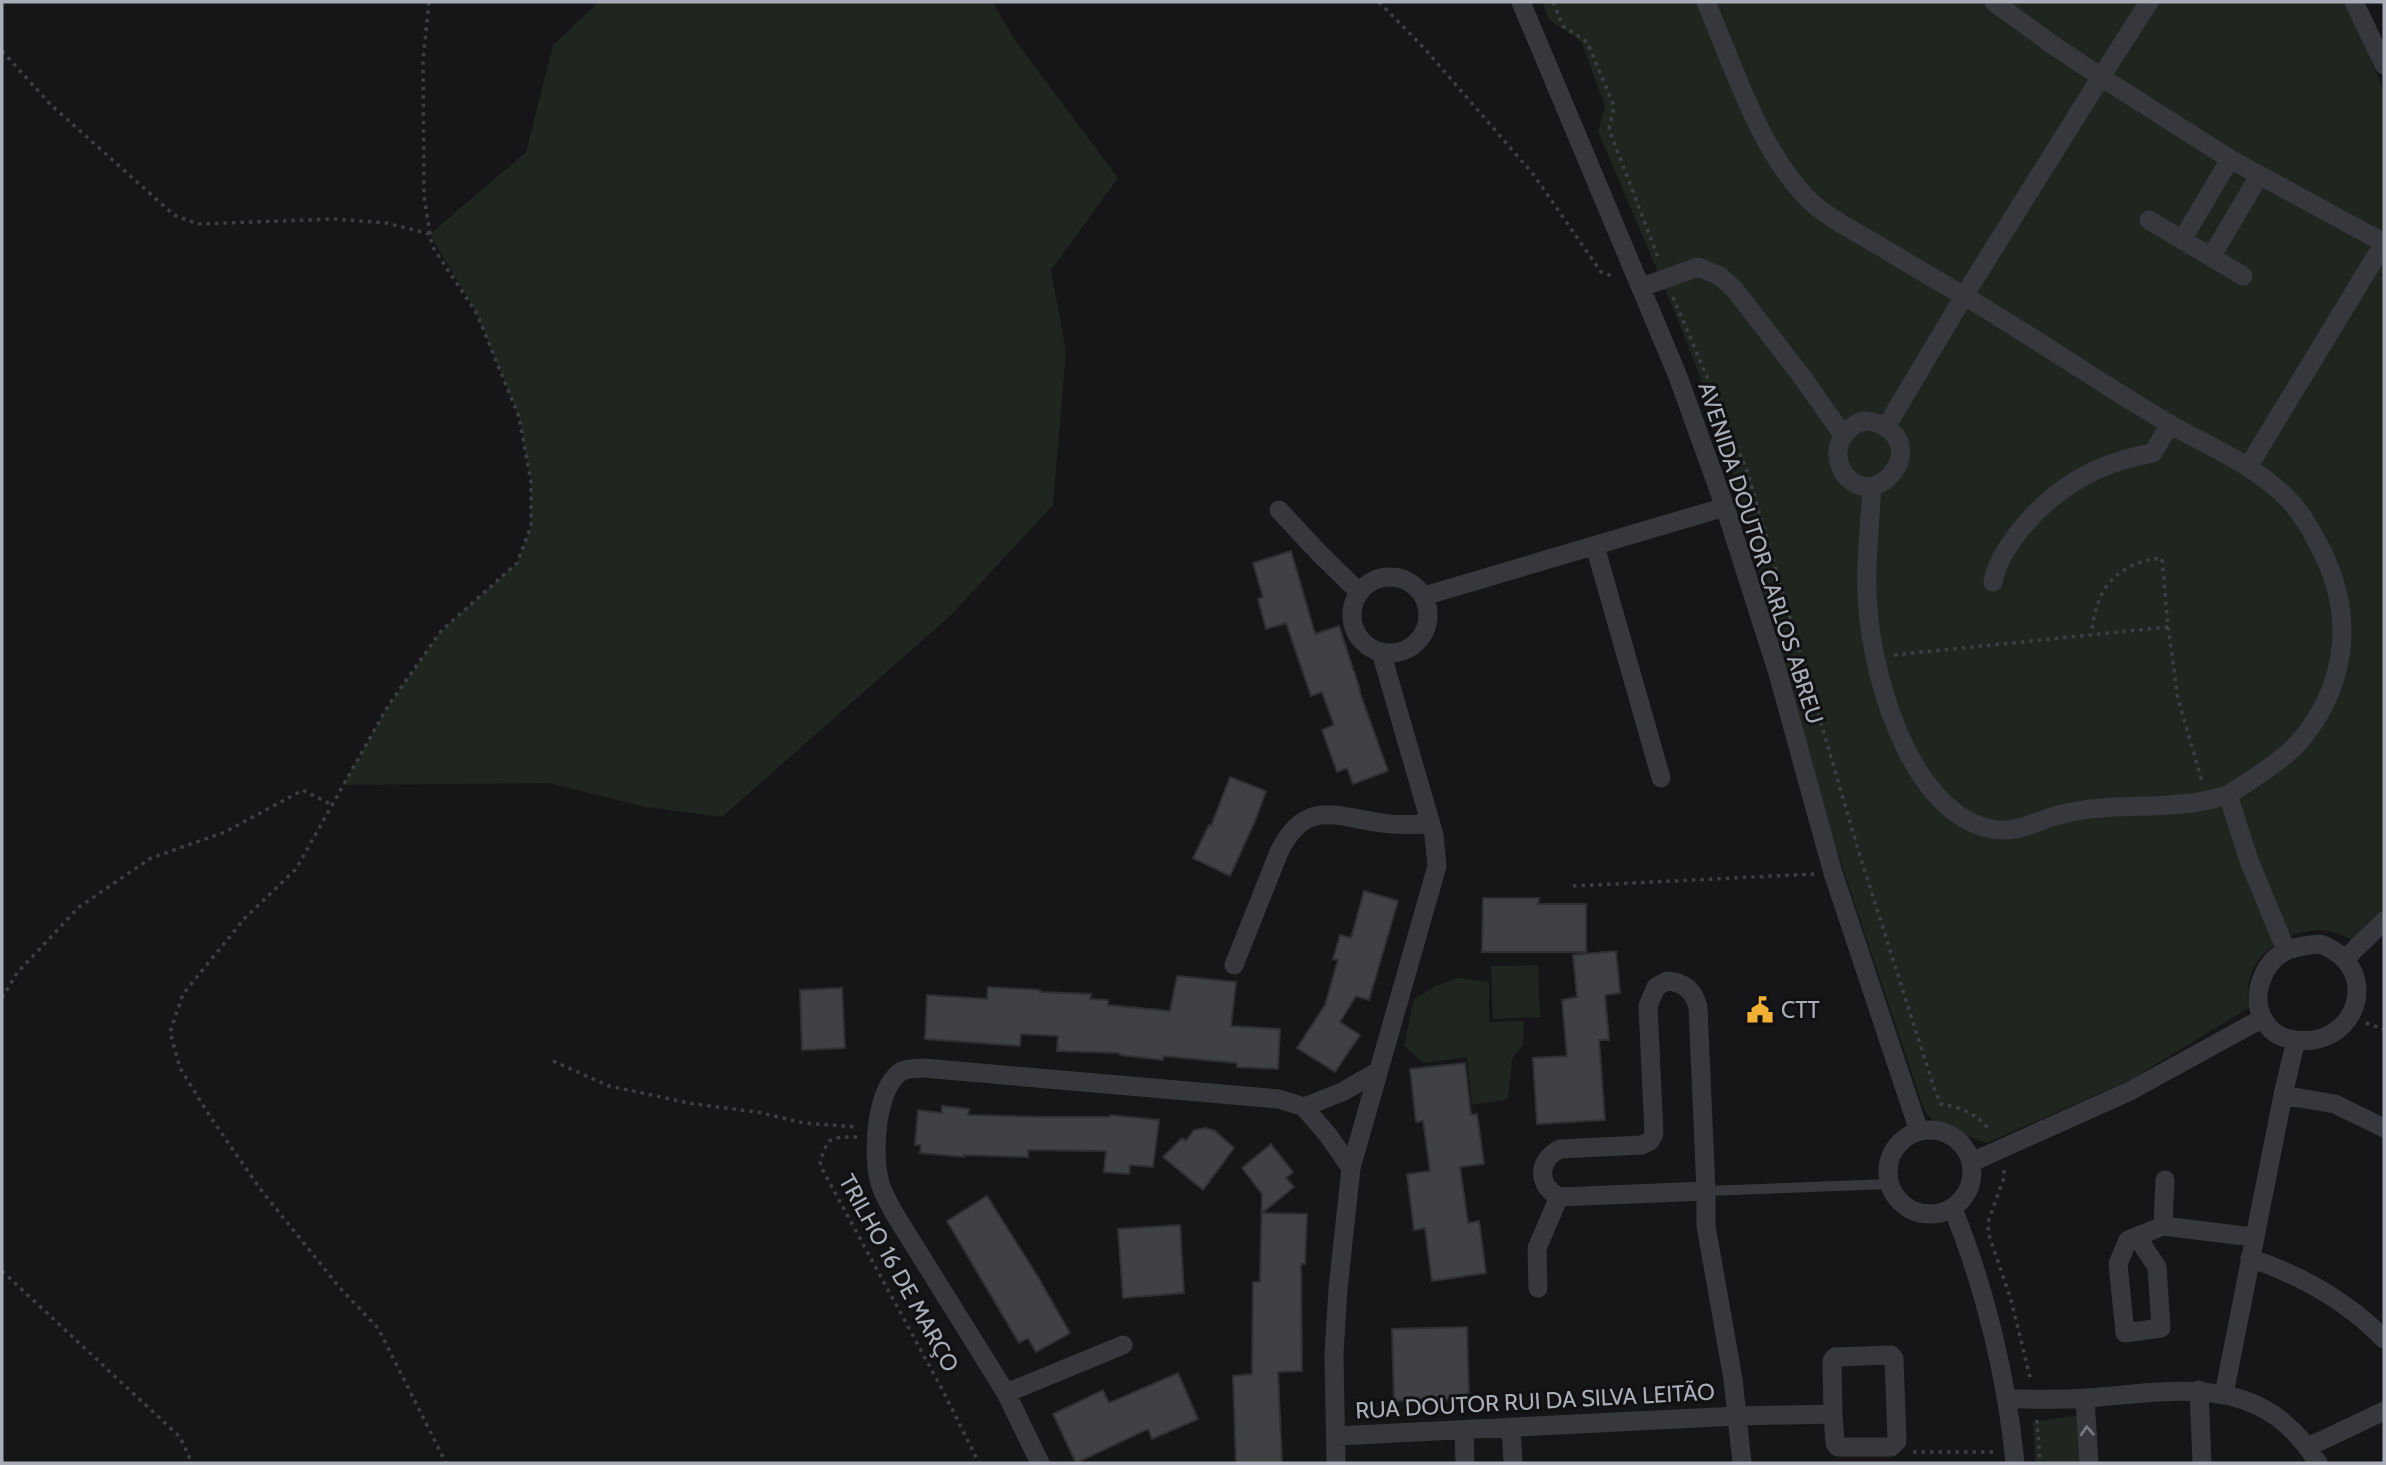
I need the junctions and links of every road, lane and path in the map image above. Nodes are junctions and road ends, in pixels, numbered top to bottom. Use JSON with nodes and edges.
{"nodes":[{"id":1,"x":429,"y":2,"type":"edge"},
{"id":2,"x":1379,"y":2,"type":"edge"},
{"id":3,"x":1521,"y":2,"type":"edge"},
{"id":4,"x":1553,"y":2,"type":"edge"},
{"id":5,"x":1706,"y":2,"type":"edge"},
{"id":6,"x":1994,"y":2,"type":"edge"},
{"id":7,"x":2150,"y":2,"type":"edge"},
{"id":8,"x":2354,"y":2,"type":"edge"},
{"id":9,"x":2,"y":51,"type":"edge"},
{"id":10,"x":2384,"y":65,"type":"edge"},
{"id":11,"x":2101,"y":77,"type":"junction"},
{"id":12,"x":2230,"y":159,"type":"junction"},
{"id":13,"x":2259,"y":176,"type":"junction"},
{"id":14,"x":2149,"y":220,"type":"dead end"},
{"id":15,"x":430,"y":234,"type":"junction"},
{"id":16,"x":2182,"y":240,"type":"junction"},
{"id":17,"x":2384,"y":243,"type":"edge"},
{"id":18,"x":2211,"y":257,"type":"junction"},
{"id":19,"x":2243,"y":276,"type":"dead end"},
{"id":20,"x":1666,"y":278,"type":"junction"},
{"id":21,"x":1642,"y":286,"type":"junction"},
{"id":22,"x":1964,"y":296,"type":"junction"},
{"id":23,"x":2170,"y":424,"type":"junction"},
{"id":24,"x":1886,"y":427,"type":"junction"},
{"id":25,"x":1843,"y":435,"type":"junction"},
{"id":26,"x":2248,"y":467,"type":"junction"},
{"id":27,"x":1872,"y":487,"type":"junction"},
{"id":28,"x":1724,"y":507,"type":"junction"},
{"id":29,"x":1279,"y":510,"type":"dead end"},
{"id":30,"x":1595,"y":546,"type":"junction"},
{"id":31,"x":1993,"y":582,"type":"dead end"},
{"id":32,"x":1359,"y":592,"type":"junction"},
{"id":33,"x":1424,"y":596,"type":"junction"},
{"id":34,"x":2168,"y":627,"type":"junction"},
{"id":35,"x":2092,"y":634,"type":"junction"},
{"id":36,"x":1381,"y":652,"type":"junction"},
{"id":37,"x":1875,"y":657,"type":"junction"},
{"id":38,"x":1661,"y":778,"type":"dead end"},
{"id":39,"x":2228,"y":795,"type":"junction"},
{"id":40,"x":2208,"y":800,"type":"junction"},
{"id":41,"x":332,"y":805,"type":"junction"},
{"id":42,"x":1431,"y":824,"type":"junction"},
{"id":43,"x":1833,"y":873,"type":"junction"},
{"id":44,"x":1573,"y":886,"type":"dead end"},
{"id":45,"x":2384,"y":922,"type":"edge"},
{"id":46,"x":2286,"y":950,"type":"junction"},
{"id":47,"x":2346,"y":958,"type":"junction"},
{"id":48,"x":1234,"y":965,"type":"dead end"},
{"id":49,"x":2,"y":998,"type":"edge"},
{"id":50,"x":2263,"y":1018,"type":"junction"},
{"id":51,"x":2296,"y":1040,"type":"junction"},
{"id":52,"x":553,"y":1061,"type":"dead end"},
{"id":53,"x":1377,"y":1072,"type":"junction"},
{"id":54,"x":2283,"y":1094,"type":"junction"},
{"id":55,"x":1304,"y":1107,"type":"junction"},
{"id":56,"x":2384,"y":1128,"type":"edge"},
{"id":57,"x":1919,"y":1131,"type":"junction"},
{"id":58,"x":876,"y":1133,"type":"junction"},
{"id":59,"x":1998,"y":1151,"type":"junction"},
{"id":60,"x":1972,"y":1162,"type":"junction"},
{"id":61,"x":1351,"y":1168,"type":"junction"},
{"id":62,"x":2165,"y":1180,"type":"dead end"},
{"id":63,"x":1889,"y":1184,"type":"junction"},
{"id":64,"x":1706,"y":1191,"type":"junction"},
{"id":65,"x":1559,"y":1197,"type":"junction"},
{"id":66,"x":1952,"y":1209,"type":"junction"},
{"id":67,"x":2163,"y":1226,"type":"junction"},
{"id":68,"x":2140,"y":1236,"type":"junction"},
{"id":69,"x":2253,"y":1237,"type":"junction"},
{"id":70,"x":2250,"y":1258,"type":"junction"},
{"id":71,"x":2,"y":1271,"type":"edge"},
{"id":72,"x":1538,"y":1288,"type":"dead end"},
{"id":73,"x":2384,"y":1339,"type":"edge"},
{"id":74,"x":1123,"y":1345,"type":"dead end"},
{"id":75,"x":2199,"y":1390,"type":"junction"},
{"id":76,"x":1006,"y":1393,"type":"junction"},
{"id":77,"x":2224,"y":1394,"type":"junction"},
{"id":78,"x":2085,"y":1398,"type":"junction"},
{"id":79,"x":2008,"y":1399,"type":"junction"},
{"id":80,"x":2034,"y":1399,"type":"junction"},
{"id":81,"x":2384,"y":1411,"type":"edge"},
{"id":82,"x":1833,"y":1414,"type":"junction"},
{"id":83,"x":1737,"y":1416,"type":"junction"},
{"id":84,"x":1511,"y":1427,"type":"junction"},
{"id":85,"x":1464,"y":1430,"type":"junction"},
{"id":86,"x":1336,"y":1436,"type":"junction"},
{"id":87,"x":1895,"y":1446,"type":"junction"},
{"id":88,"x":1991,"y":1453,"type":"dead end"},
{"id":89,"x":2313,"y":1455,"type":"edge"},
{"id":90,"x":192,"y":1463,"type":"edge"},
{"id":91,"x":446,"y":1463,"type":"edge"},
{"id":92,"x":979,"y":1463,"type":"edge"},
{"id":93,"x":1040,"y":1463,"type":"edge"},
{"id":94,"x":1336,"y":1463,"type":"edge"},
{"id":95,"x":1465,"y":1463,"type":"edge"},
{"id":96,"x":1513,"y":1463,"type":"edge"},
{"id":97,"x":1742,"y":1463,"type":"edge"},
{"id":98,"x":2015,"y":1463,"type":"edge"},
{"id":99,"x":2039,"y":1463,"type":"edge"},
{"id":100,"x":2089,"y":1463,"type":"edge"},
{"id":101,"x":2202,"y":1463,"type":"edge"}],
"edges":[{"from":1,"to":15,"type":"path"},
{"from":2,"to":21,"type":"path"},
{"from":3,"to":21,"type":"street","name":"AVENIDA DOUTOR CARLOS ABREU"},
{"from":4,"to":20,"type":"path"},
{"from":5,"to":22,"type":"street"},
{"from":6,"to":11,"type":"street"},
{"from":7,"to":11,"type":"street"},
{"from":8,"to":10,"type":"street"},
{"from":9,"to":15,"type":"path"},
{"from":11,"to":12,"type":"street"},
{"from":11,"to":22,"type":"street"},
{"from":12,"to":13,"type":"street"},
{"from":12,"to":16,"type":"street"},
{"from":13,"to":17,"type":"street"},
{"from":13,"to":18,"type":"street"},
{"from":14,"to":16,"type":"street"},
{"from":15,"to":41,"type":"path"},
{"from":16,"to":18,"type":"street"},
{"from":17,"to":26,"type":"street"},
{"from":18,"to":19,"type":"street"},
{"from":20,"to":21,"type":"street"},
{"from":20,"to":25,"type":"street"},
{"from":20,"to":59,"type":"path"},
{"from":21,"to":28,"type":"street","name":"AVENIDA DOUTOR CARLOS ABREU"},
{"from":22,"to":23,"type":"street"},
{"from":22,"to":24,"type":"street"},
{"from":23,"to":26,"type":"street"},
{"from":23,"to":31,"type":"street"},
{"from":24,"to":25,"type":"street"},
{"from":24,"to":27,"type":"street"},
{"from":25,"to":27,"type":"street"},
{"from":26,"to":39,"type":"street"},
{"from":27,"to":37,"type":"street"},
{"from":28,"to":30,"type":"street"},
{"from":28,"to":43,"type":"street","name":"AVENIDA DOUTOR CARLOS ABREU"},
{"from":29,"to":32,"type":"street"},
{"from":30,"to":33,"type":"street"},
{"from":30,"to":38,"type":"street"},
{"from":32,"to":33,"type":"street"},
{"from":32,"to":36,"type":"street"},
{"from":33,"to":36,"type":"street"},
{"from":34,"to":35,"type":"path"},
{"from":34,"to":35,"type":"path"},
{"from":34,"to":40,"type":"path"},
{"from":35,"to":37,"type":"path"},
{"from":36,"to":42,"type":"street"},
{"from":37,"to":40,"type":"street"},
{"from":39,"to":40,"type":"street"},
{"from":39,"to":46,"type":"street"},
{"from":41,"to":49,"type":"path"},
{"from":41,"to":91,"type":"path"},
{"from":42,"to":48,"type":"street"},
{"from":42,"to":53,"type":"street"},
{"from":43,"to":44,"type":"path"},
{"from":43,"to":57,"type":"street","name":"AVENIDA DOUTOR CARLOS ABREU"},
{"from":45,"to":47,"type":"street"},
{"from":46,"to":47,"type":"street"},
{"from":46,"to":50,"type":"street"},
{"from":47,"to":51,"type":"street"},
{"from":50,"to":51,"type":"street"},
{"from":50,"to":59,"type":"street"},
{"from":51,"to":54,"type":"street"},
{"from":52,"to":58,"type":"path"},
{"from":53,"to":55,"type":"street"},
{"from":53,"to":61,"type":"street"},
{"from":54,"to":56,"type":"street"},
{"from":54,"to":69,"type":"street"},
{"from":55,"to":58,"type":"street"},
{"from":55,"to":61,"type":"street"},
{"from":57,"to":60,"type":"street"},
{"from":57,"to":63,"type":"street"},
{"from":58,"to":76,"type":"street"},
{"from":58,"to":92,"type":"path","name":"TRILHO 16 DE MARÇO"},
{"from":59,"to":60,"type":"street"},
{"from":59,"to":80,"type":"path"},
{"from":60,"to":66,"type":"street"},
{"from":61,"to":86,"type":"street"},
{"from":62,"to":67,"type":"street"},
{"from":63,"to":64,"type":"lane"},
{"from":63,"to":66,"type":"street"},
{"from":64,"to":65,"type":"street"},
{"from":64,"to":65,"type":"street"},
{"from":64,"to":83,"type":"street"},
{"from":65,"to":72,"type":"street"},
{"from":66,"to":79,"type":"street"},
{"from":67,"to":68,"type":"street"},
{"from":67,"to":69,"type":"street"},
{"from":68,"to":68,"type":"street"},
{"from":69,"to":70,"type":"street"},
{"from":70,"to":73,"type":"street"},
{"from":70,"to":77,"type":"street"},
{"from":71,"to":90,"type":"path"},
{"from":74,"to":76,"type":"street"},
{"from":75,"to":77,"type":"street"},
{"from":75,"to":78,"type":"street"},
{"from":75,"to":101,"type":"street"},
{"from":76,"to":93,"type":"street"},
{"from":77,"to":89,"type":"street"},
{"from":78,"to":80,"type":"street"},
{"from":100,"to":78,"type":"street","one_way":true},
{"from":79,"to":80,"type":"street"},
{"from":79,"to":98,"type":"street"},
{"from":80,"to":99,"type":"path"},
{"from":81,"to":89,"type":"street"},
{"from":82,"to":83,"type":"street","name":"RUA DOUTOR RUI DA SILVA LEITÃO"},
{"from":82,"to":87,"type":"street"},
{"from":82,"to":87,"type":"street"},
{"from":83,"to":84,"type":"street","name":"RUA DOUTOR RUI DA SILVA LEITÃO"},
{"from":83,"to":97,"type":"street"},
{"from":84,"to":85,"type":"street","name":"RUA DOUTOR RUI DA SILVA LEITÃO"},
{"from":84,"to":96,"type":"street"},
{"from":85,"to":86,"type":"street","name":"RUA DOUTOR RUI DA SILVA LEITÃO"},
{"from":85,"to":95,"type":"street"},
{"from":86,"to":94,"type":"street"},
{"from":87,"to":88,"type":"path"}]}
